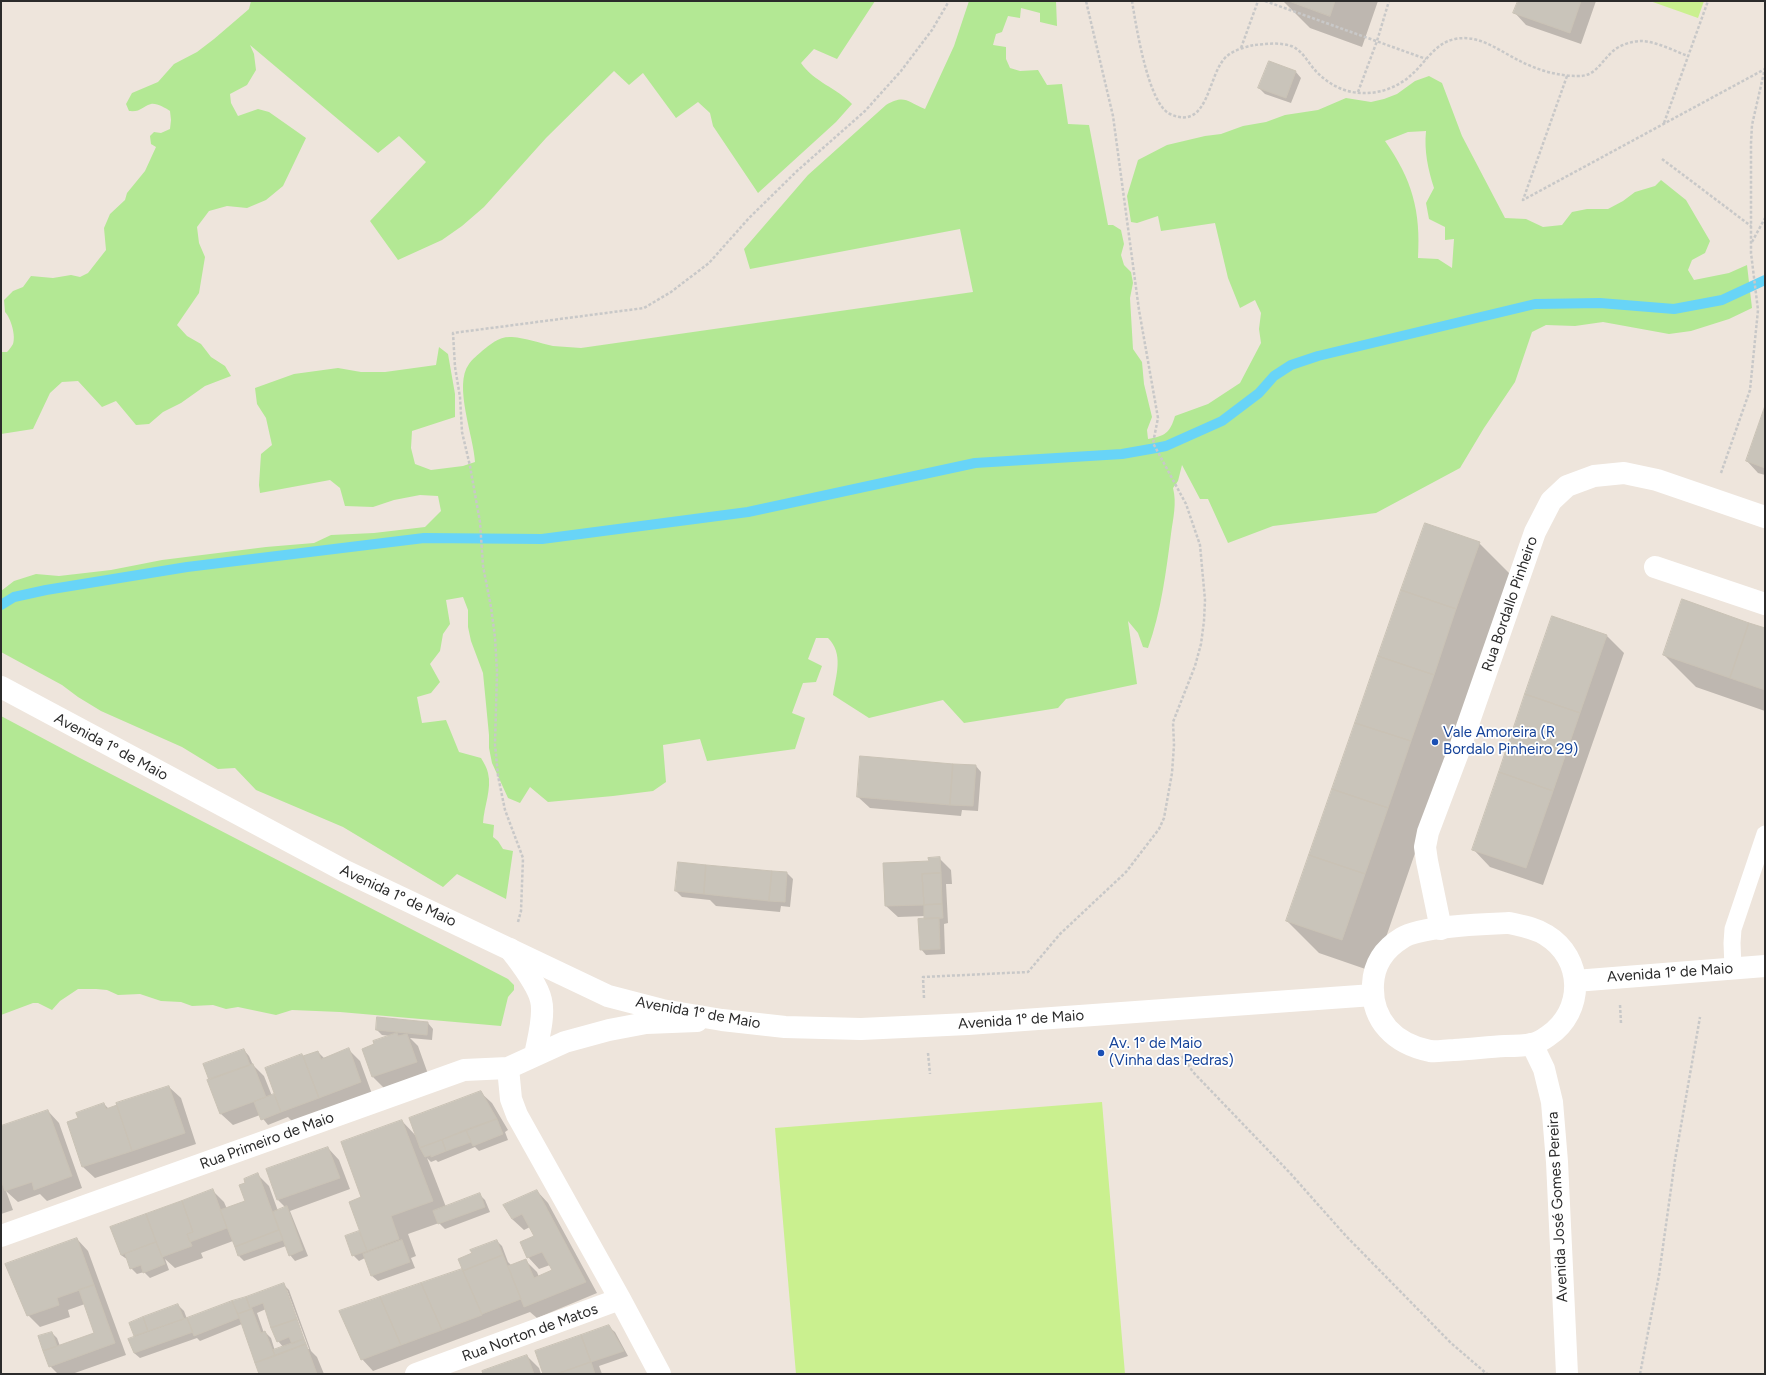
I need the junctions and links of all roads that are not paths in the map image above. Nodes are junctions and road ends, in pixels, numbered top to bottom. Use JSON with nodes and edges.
{"nodes":[{"id":1,"x":1765,"y":517,"type":"edge"},
{"id":2,"x":1655,"y":567,"type":"dead end"},
{"id":3,"x":1765,"y":604,"type":"edge"},
{"id":4,"x":1,"y":687,"type":"edge"},
{"id":5,"x":1,"y":690,"type":"edge"},
{"id":6,"x":22,"y":699,"type":"junction"},
{"id":7,"x":1765,"y":834,"type":"edge"},
{"id":8,"x":1441,"y":929,"type":"junction"},
{"id":9,"x":510,"y":949,"type":"junction"},
{"id":10,"x":1765,"y":966,"type":"edge"},
{"id":11,"x":1733,"y":968,"type":"junction"},
{"id":12,"x":1575,"y":981,"type":"junction"},
{"id":13,"x":1373,"y":995,"type":"junction"},
{"id":14,"x":722,"y":1020,"type":"junction"},
{"id":15,"x":1532,"y":1044,"type":"junction"},
{"id":16,"x":536,"y":1055,"type":"junction"},
{"id":17,"x":508,"y":1068,"type":"junction"},
{"id":18,"x":1,"y":1236,"type":"edge"},
{"id":19,"x":620,"y":1299,"type":"junction"},
{"id":20,"x":416,"y":1374,"type":"edge"},
{"id":21,"x":660,"y":1374,"type":"edge"},
{"id":22,"x":1567,"y":1374,"type":"edge"}],
"edges":[{"from":1,"to":8,"type":"street","name":"Rua Bordallo Pinheiro"},
{"from":2,"to":3,"type":"street"},
{"from":4,"to":6,"type":"street","name":"Avenida 1º de Maio"},
{"from":5,"to":6,"type":"street","name":"Avenida 1º de Maio"},
{"from":6,"to":9,"type":"street","name":"Avenida 1º de Maio"},
{"from":7,"to":11,"type":"lane"},
{"from":8,"to":12,"type":"street"},
{"from":8,"to":13,"type":"street"},
{"from":9,"to":14,"type":"street","name":"Avenida 1º de Maio"},
{"from":9,"to":16,"type":"street"},
{"from":10,"to":11,"type":"street","name":"Avenida 1º de Maio"},
{"from":11,"to":12,"type":"street","name":"Avenida 1º de Maio"},
{"from":12,"to":15,"type":"street"},
{"from":13,"to":14,"type":"street","name":"Avenida 1º de Maio"},
{"from":13,"to":15,"type":"street"},
{"from":14,"to":16,"type":"street","name":"Rua Primeiro de Maio"},
{"from":15,"to":22,"type":"street","name":"Avenida José Gomes Pereira"},
{"from":16,"to":17,"type":"street","name":"Rua Primeiro de Maio"},
{"from":17,"to":18,"type":"street","name":"Rua Primeiro de Maio"},
{"from":17,"to":19,"type":"street"},
{"from":19,"to":20,"type":"street","name":"Rua Norton de Matos"},
{"from":19,"to":21,"type":"street"}]}
